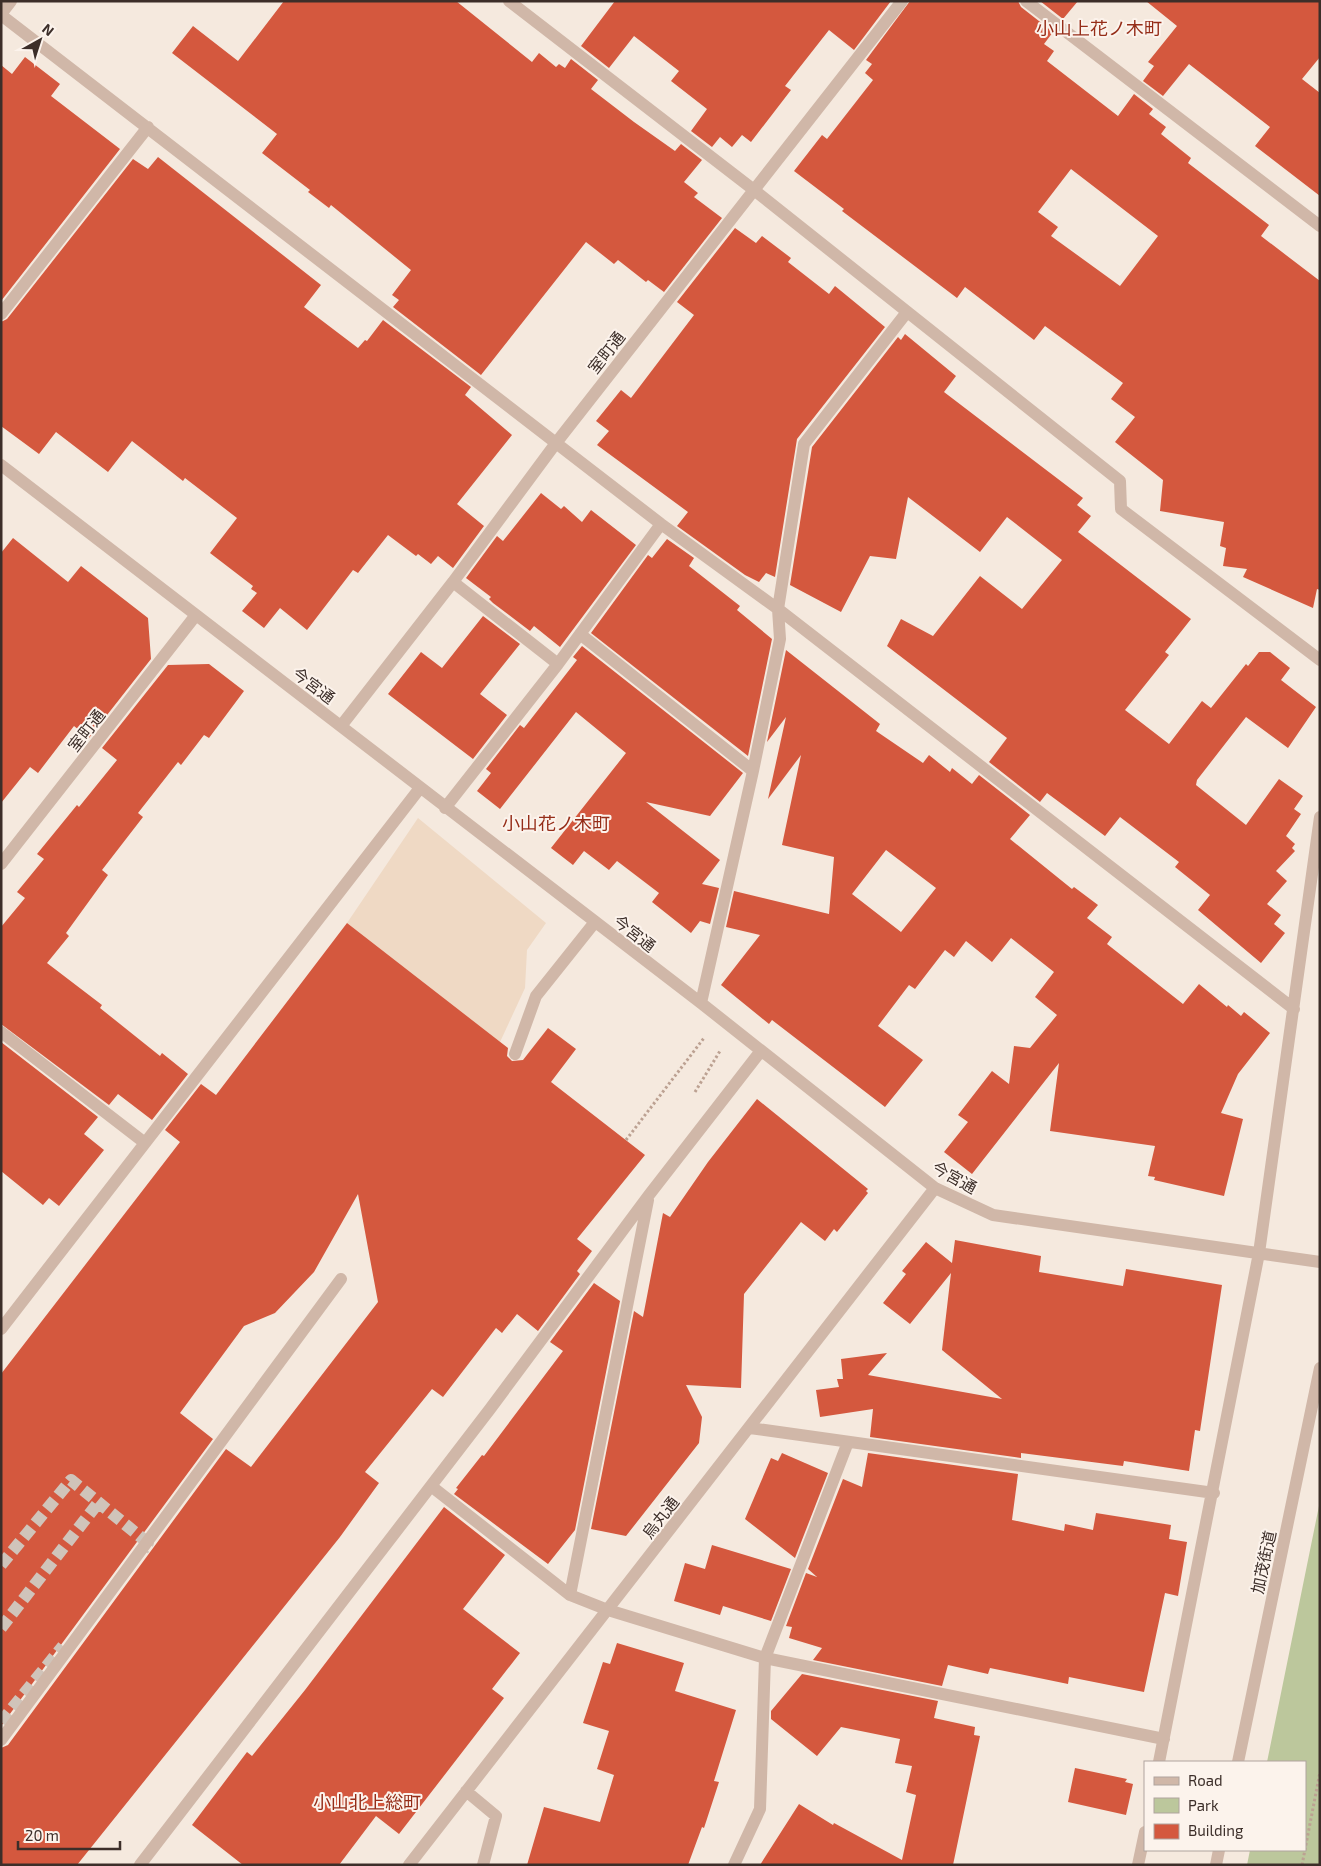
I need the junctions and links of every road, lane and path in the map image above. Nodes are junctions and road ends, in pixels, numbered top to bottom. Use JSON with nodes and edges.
{"nodes":[{"id":1,"x":11,"y":1,"type":"edge"},
{"id":2,"x":510,"y":1,"type":"edge"},
{"id":3,"x":902,"y":1,"type":"edge"},
{"id":4,"x":1026,"y":1,"type":"edge"},
{"id":5,"x":1,"y":14,"type":"edge"},
{"id":6,"x":148,"y":127,"type":"junction"},
{"id":7,"x":754,"y":190,"type":"junction"},
{"id":8,"x":1320,"y":226,"type":"edge"},
{"id":9,"x":907,"y":312,"type":"junction"},
{"id":10,"x":1,"y":314,"type":"edge"},
{"id":11,"x":556,"y":442,"type":"junction"},
{"id":12,"x":1,"y":465,"type":"edge"},
{"id":13,"x":661,"y":524,"type":"junction"},
{"id":14,"x":453,"y":582,"type":"junction"},
{"id":15,"x":778,"y":609,"type":"junction"},
{"id":16,"x":196,"y":615,"type":"junction"},
{"id":17,"x":580,"y":634,"type":"junction"},
{"id":18,"x":1320,"y":660,"type":"edge"},
{"id":19,"x":558,"y":664,"type":"junction"},
{"id":20,"x":341,"y":726,"type":"junction"},
{"id":21,"x":753,"y":771,"type":"junction"},
{"id":22,"x":420,"y":788,"type":"junction"},
{"id":23,"x":445,"y":808,"type":"junction"},
{"id":24,"x":1320,"y":817,"type":"edge"},
{"id":25,"x":2,"y":863,"type":"edge"},
{"id":26,"x":595,"y":922,"type":"junction"},
{"id":27,"x":701,"y":1004,"type":"junction"},
{"id":28,"x":1294,"y":1009,"type":"junction"},
{"id":29,"x":1,"y":1032,"type":"edge"},
{"id":30,"x":704,"y":1038,"type":"dead end"},
{"id":31,"x":760,"y":1052,"type":"junction"},
{"id":32,"x":516,"y":1054,"type":"dead end"},
{"id":33,"x":626,"y":1140,"type":"dead end"},
{"id":34,"x":145,"y":1143,"type":"junction"},
{"id":35,"x":935,"y":1188,"type":"junction"},
{"id":36,"x":649,"y":1195,"type":"junction"},
{"id":37,"x":1260,"y":1253,"type":"junction"},
{"id":38,"x":1320,"y":1262,"type":"edge"},
{"id":39,"x":341,"y":1279,"type":"dead end"},
{"id":40,"x":1,"y":1329,"type":"edge"},
{"id":41,"x":1320,"y":1368,"type":"edge"},
{"id":42,"x":750,"y":1428,"type":"junction"},
{"id":43,"x":848,"y":1442,"type":"junction"},
{"id":44,"x":431,"y":1486,"type":"junction"},
{"id":45,"x":1214,"y":1493,"type":"junction"},
{"id":46,"x":570,"y":1595,"type":"junction"},
{"id":47,"x":608,"y":1610,"type":"junction"},
{"id":48,"x":765,"y":1658,"type":"junction"},
{"id":49,"x":1164,"y":1739,"type":"junction"},
{"id":50,"x":1,"y":1740,"type":"edge"},
{"id":51,"x":1159,"y":1761,"type":"edge"},
{"id":52,"x":1238,"y":1761,"type":"edge"},
{"id":53,"x":1320,"y":1772,"type":"edge"},
{"id":54,"x":466,"y":1791,"type":"junction"},
{"id":55,"x":1144,"y":1837,"type":"edge"},
{"id":56,"x":1306,"y":1844,"type":"edge"},
{"id":57,"x":1219,"y":1851,"type":"edge"},
{"id":58,"x":1305,"y":1851,"type":"edge"},
{"id":59,"x":140,"y":1865,"type":"edge"},
{"id":60,"x":409,"y":1865,"type":"edge"},
{"id":61,"x":483,"y":1865,"type":"edge"},
{"id":62,"x":734,"y":1865,"type":"edge"},
{"id":63,"x":1138,"y":1865,"type":"edge"},
{"id":64,"x":1216,"y":1865,"type":"edge"},
{"id":65,"x":1302,"y":1865,"type":"edge"}],
"edges":[{"from":1,"to":5,"type":"street"},
{"from":2,"to":7,"type":"street"},
{"from":3,"to":7,"type":"street","name":"室町通"},
{"from":4,"to":8,"type":"street"},
{"from":5,"to":6,"type":"street"},
{"from":6,"to":10,"type":"street"},
{"from":6,"to":11,"type":"street"},
{"from":7,"to":9,"type":"street"},
{"from":7,"to":11,"type":"street","name":"室町通"},
{"from":9,"to":15,"type":"street"},
{"from":9,"to":18,"type":"street"},
{"from":11,"to":13,"type":"street"},
{"from":11,"to":14,"type":"street","name":"室町通"},
{"from":12,"to":16,"type":"street","name":"今宮通"},
{"from":13,"to":15,"type":"street"},
{"from":13,"to":17,"type":"street"},
{"from":14,"to":19,"type":"street"},
{"from":14,"to":20,"type":"street","name":"室町通"},
{"from":15,"to":21,"type":"street"},
{"from":15,"to":28,"type":"street"},
{"from":16,"to":20,"type":"street","name":"今宮通"},
{"from":16,"to":25,"type":"street","name":"室町通"},
{"from":17,"to":19,"type":"street"},
{"from":17,"to":21,"type":"street"},
{"from":19,"to":23,"type":"street"},
{"from":20,"to":22,"type":"street","name":"今宮通"},
{"from":21,"to":27,"type":"street"},
{"from":22,"to":23,"type":"street","name":"今宮通"},
{"from":22,"to":34,"type":"street"},
{"from":23,"to":26,"type":"street","name":"今宮通"},
{"from":24,"to":28,"type":"street"},
{"from":26,"to":27,"type":"street","name":"今宮通"},
{"from":26,"to":32,"type":"street"},
{"from":27,"to":31,"type":"street","name":"今宮通"},
{"from":28,"to":37,"type":"street"},
{"from":29,"to":34,"type":"street"},
{"from":30,"to":33,"type":"path"},
{"from":31,"to":35,"type":"street","name":"今宮通"},
{"from":31,"to":36,"type":"street"},
{"from":34,"to":40,"type":"street"},
{"from":35,"to":37,"type":"street","name":"今宮通"},
{"from":35,"to":42,"type":"street","name":"烏丸通"},
{"from":36,"to":44,"type":"street"},
{"from":36,"to":46,"type":"street"},
{"from":37,"to":38,"type":"street","name":"今宮通"},
{"from":37,"to":45,"type":"street"},
{"from":39,"to":50,"type":"street"},
{"from":41,"to":52,"type":"street","name":"加茂街道"},
{"from":42,"to":43,"type":"street"},
{"from":42,"to":47,"type":"street","name":"烏丸通"},
{"from":43,"to":45,"type":"street"},
{"from":43,"to":48,"type":"street"},
{"from":44,"to":46,"type":"street"},
{"from":44,"to":59,"type":"street"},
{"from":45,"to":49,"type":"street"},
{"from":46,"to":47,"type":"street"},
{"from":47,"to":48,"type":"street"},
{"from":47,"to":54,"type":"street","name":"烏丸通"},
{"from":48,"to":49,"type":"street"},
{"from":48,"to":62,"type":"street"},
{"from":49,"to":51,"type":"street"},
{"from":53,"to":56,"type":"path"},
{"from":54,"to":60,"type":"street","name":"烏丸通"},
{"from":54,"to":61,"type":"street"},
{"from":55,"to":63,"type":"street"},
{"from":57,"to":64,"type":"street"},
{"from":58,"to":65,"type":"path"}]}
